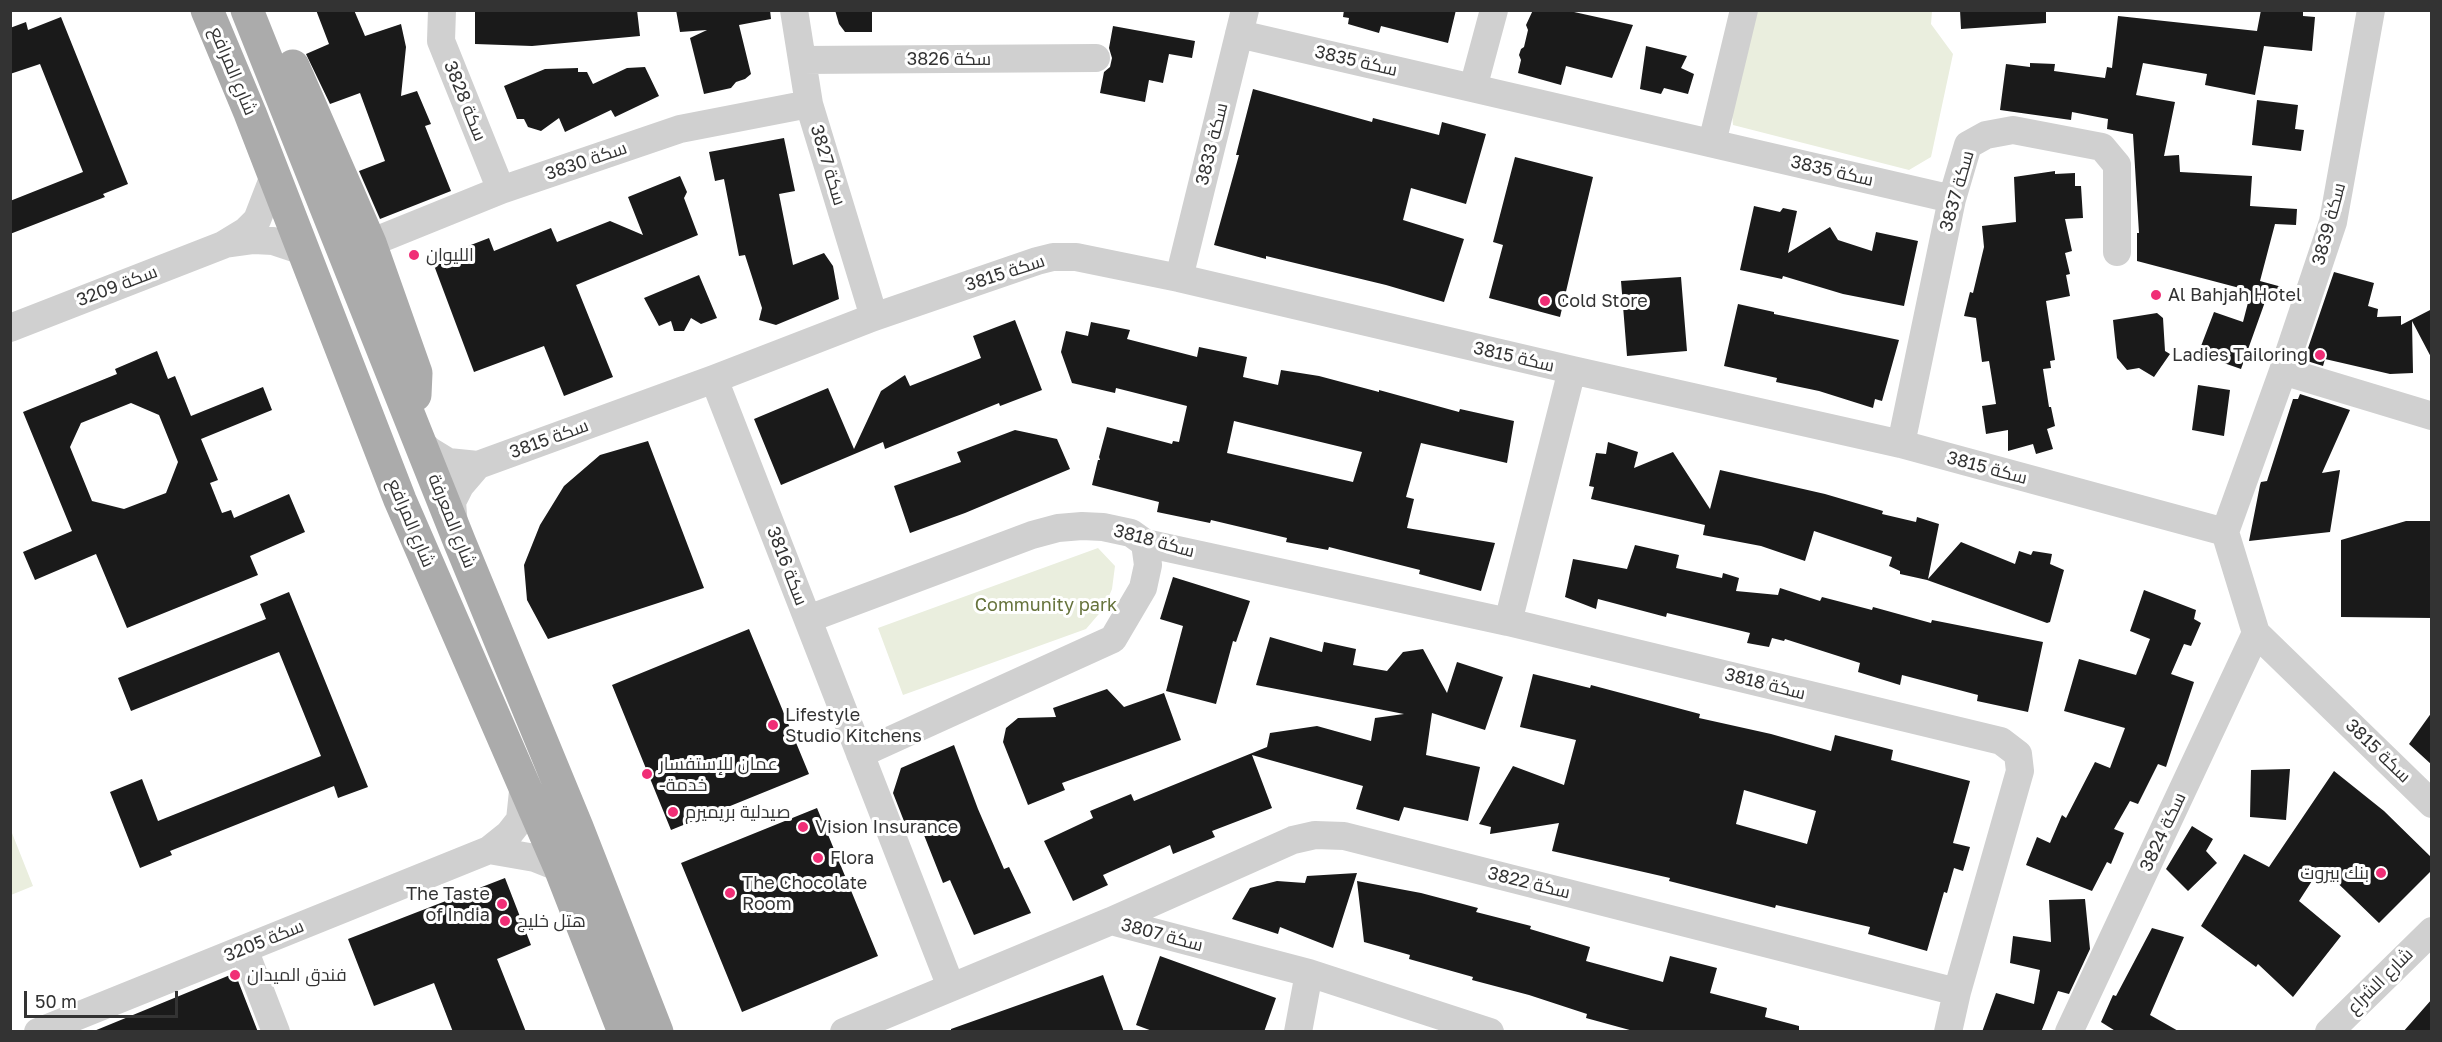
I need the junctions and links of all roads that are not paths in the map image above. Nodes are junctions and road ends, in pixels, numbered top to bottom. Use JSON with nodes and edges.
{"nodes":[{"id":1,"x":207,"y":10,"type":"edge"},
{"id":2,"x":247,"y":10,"type":"edge"},
{"id":3,"x":270,"y":10,"type":"edge"},
{"id":4,"x":442,"y":10,"type":"edge"},
{"id":5,"x":794,"y":10,"type":"edge"},
{"id":6,"x":1494,"y":10,"type":"edge"},
{"id":7,"x":1744,"y":10,"type":"edge"},
{"id":8,"x":2371,"y":10,"type":"edge"},
{"id":9,"x":1242,"y":22,"type":"edge"},
{"id":10,"x":1096,"y":58,"type":"dead end"},
{"id":11,"x":802,"y":60,"type":"junction"},
{"id":12,"x":1473,"y":88,"type":"junction"},
{"id":13,"x":809,"y":104,"type":"junction"},
{"id":14,"x":1712,"y":143,"type":"junction"},
{"id":15,"x":274,"y":176,"type":"junction"},
{"id":16,"x":501,"y":190,"type":"junction"},
{"id":17,"x":1952,"y":199,"type":"junction"},
{"id":18,"x":370,"y":243,"type":"junction"},
{"id":19,"x":223,"y":244,"type":"junction"},
{"id":20,"x":303,"y":251,"type":"junction"},
{"id":21,"x":2117,"y":252,"type":"dead end"},
{"id":22,"x":1179,"y":278,"type":"junction"},
{"id":23,"x":874,"y":316,"type":"junction"},
{"id":24,"x":10,"y":328,"type":"edge"},
{"id":25,"x":1572,"y":370,"type":"junction"},
{"id":26,"x":2283,"y":371,"type":"junction"},
{"id":27,"x":714,"y":379,"type":"junction"},
{"id":28,"x":2432,"y":416,"type":"edge"},
{"id":29,"x":417,"y":434,"type":"junction"},
{"id":30,"x":1901,"y":444,"type":"junction"},
{"id":31,"x":478,"y":465,"type":"junction"},
{"id":32,"x":454,"y":526,"type":"junction"},
{"id":33,"x":2224,"y":532,"type":"junction"},
{"id":34,"x":1145,"y":543,"type":"junction"},
{"id":35,"x":808,"y":619,"type":"junction"},
{"id":36,"x":1509,"y":622,"type":"junction"},
{"id":37,"x":2256,"y":633,"type":"junction"},
{"id":38,"x":860,"y":754,"type":"junction"},
{"id":39,"x":524,"y":782,"type":"junction"},
{"id":40,"x":2432,"y":804,"type":"edge"},
{"id":41,"x":489,"y":850,"type":"junction"},
{"id":42,"x":560,"y":868,"type":"junction"},
{"id":43,"x":1111,"y":921,"type":"junction"},
{"id":44,"x":2432,"y":931,"type":"edge"},
{"id":45,"x":244,"y":949,"type":"junction"},
{"id":46,"x":1309,"y":973,"type":"junction"},
{"id":47,"x":951,"y":987,"type":"junction"},
{"id":48,"x":1957,"y":992,"type":"junction"},
{"id":49,"x":38,"y":1032,"type":"edge"},
{"id":50,"x":276,"y":1032,"type":"edge"},
{"id":51,"x":624,"y":1032,"type":"edge"},
{"id":52,"x":657,"y":1032,"type":"edge"},
{"id":53,"x":844,"y":1032,"type":"edge"},
{"id":54,"x":1298,"y":1032,"type":"edge"},
{"id":55,"x":1490,"y":1032,"type":"edge"},
{"id":56,"x":1948,"y":1032,"type":"edge"},
{"id":57,"x":2069,"y":1032,"type":"edge"},
{"id":58,"x":2329,"y":1032,"type":"edge"}],
"edges":[{"from":1,"to":15,"type":"main road","name":"شارع المرافع"},
{"from":2,"to":29,"type":"main road","name":"شارع المعرفة"},
{"from":3,"to":18,"type":"main road"},
{"from":4,"to":16,"type":"street","name":"سكة 3828"},
{"from":5,"to":11,"type":"street","name":"سكة 3827"},
{"from":6,"to":12,"type":"street"},
{"from":7,"to":14,"type":"street"},
{"from":8,"to":26,"type":"street","name":"سكة 3839"},
{"from":9,"to":12,"type":"street","name":"سكة 3835"},
{"from":9,"to":22,"type":"street","name":"سكة 3833"},
{"from":10,"to":11,"type":"street","name":"سكة 3826"},
{"from":11,"to":13,"type":"street","name":"سكة 3827"},
{"from":12,"to":14,"type":"street","name":"سكة 3835"},
{"from":13,"to":16,"type":"street","name":"سكة 3830"},
{"from":13,"to":23,"type":"street","name":"سكة 3827"},
{"from":14,"to":17,"type":"street","name":"سكة 3835"},
{"from":15,"to":19,"type":"street","name":"سكة 3209"},
{"from":15,"to":20,"type":"main road","name":"شارع المرافع"},
{"from":16,"to":18,"type":"street","name":"سكة 3830"},
{"from":17,"to":21,"type":"street","name":"سكة 3837"},
{"from":17,"to":30,"type":"street","name":"سكة 3837"},
{"from":18,"to":29,"type":"main road"},
{"from":19,"to":20,"type":"street","name":"سكة 3209"},
{"from":19,"to":24,"type":"street","name":"سكة 3209"},
{"from":20,"to":39,"type":"main road","name":"شارع المرافع"},
{"from":22,"to":23,"type":"street","name":"سكة 3815"},
{"from":22,"to":25,"type":"street","name":"سكة 3815"},
{"from":23,"to":27,"type":"street","name":"سكة 3815"},
{"from":25,"to":30,"type":"street","name":"سكة 3815"},
{"from":25,"to":36,"type":"street"},
{"from":26,"to":28,"type":"street"},
{"from":26,"to":33,"type":"street","name":"سكة 3839"},
{"from":27,"to":31,"type":"street","name":"سكة 3815"},
{"from":27,"to":35,"type":"street","name":"سكة 3816"},
{"from":29,"to":31,"type":"street","name":"سكة 3815"},
{"from":29,"to":32,"type":"main road","name":"شارع المعرفة"},
{"from":30,"to":33,"type":"street","name":"سكة 3815"},
{"from":31,"to":32,"type":"street"},
{"from":32,"to":52,"type":"main road","name":"شارع المعرفة"},
{"from":33,"to":37,"type":"street","name":"سكة 3815"},
{"from":34,"to":35,"type":"street","name":"سكة 3818"},
{"from":34,"to":36,"type":"street","name":"سكة 3818"},
{"from":34,"to":38,"type":"street"},
{"from":35,"to":38,"type":"street","name":"سكة 3816"},
{"from":36,"to":48,"type":"street","name":"سكة 3818"},
{"from":37,"to":40,"type":"street","name":"سكة 3815"},
{"from":37,"to":57,"type":"street","name":"سكة 3824"},
{"from":38,"to":47,"type":"street","name":"سكة 3816"},
{"from":39,"to":41,"type":"street","name":"سكة 3205"},
{"from":39,"to":42,"type":"main road","name":"شارع المرافع"},
{"from":41,"to":42,"type":"street"},
{"from":41,"to":45,"type":"street","name":"سكة 3205"},
{"from":42,"to":51,"type":"main road","name":"شارع المرافع"},
{"from":43,"to":46,"type":"street","name":"سكة 3807"},
{"from":43,"to":47,"type":"street","name":"سكة 3807"},
{"from":43,"to":48,"type":"street","name":"سكة 3822"},
{"from":44,"to":58,"type":"street","name":"شارع الشراع"},
{"from":45,"to":49,"type":"street","name":"سكة 3205"},
{"from":45,"to":50,"type":"street"},
{"from":46,"to":54,"type":"street"},
{"from":46,"to":55,"type":"street","name":"سكة 3807"},
{"from":47,"to":53,"type":"street","name":"سكة 3807"},
{"from":48,"to":56,"type":"street"}]}
